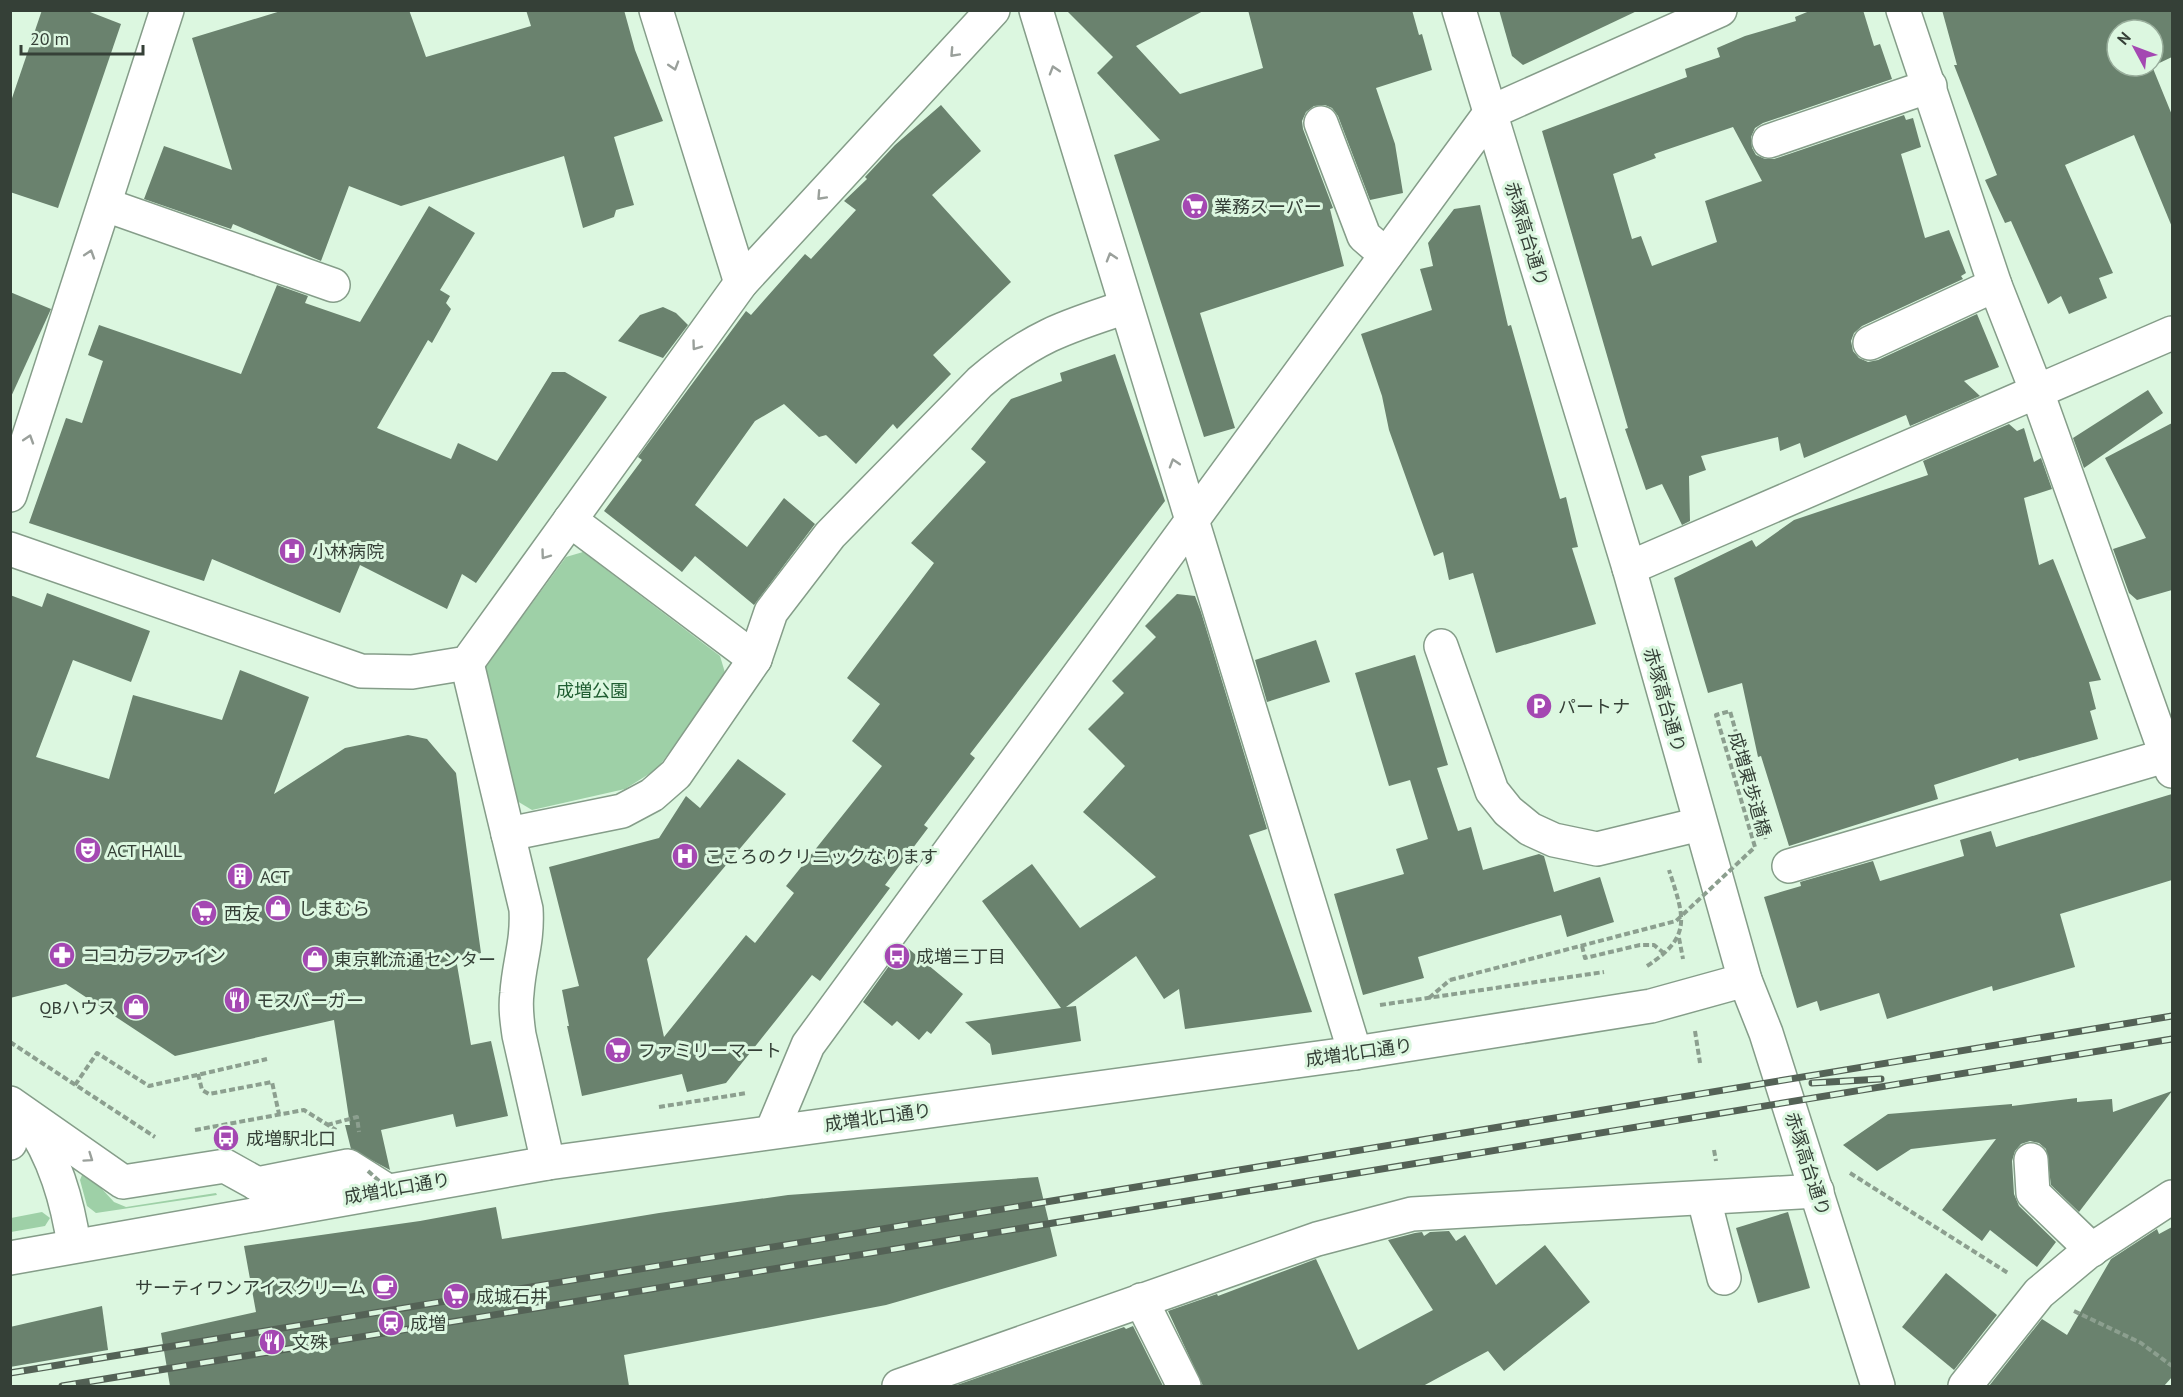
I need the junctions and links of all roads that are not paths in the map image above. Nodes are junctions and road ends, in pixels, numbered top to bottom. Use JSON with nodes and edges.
{"nodes":[{"id":1,"x":167,"y":10,"type":"edge"},
{"id":2,"x":656,"y":10,"type":"edge"},
{"id":3,"x":993,"y":10,"type":"edge"},
{"id":4,"x":1036,"y":10,"type":"edge"},
{"id":5,"x":1459,"y":10,"type":"edge"},
{"id":6,"x":1720,"y":10,"type":"edge"},
{"id":7,"x":1903,"y":10,"type":"edge"},
{"id":8,"x":1930,"y":86,"type":"junction"},
{"id":9,"x":1491,"y":112,"type":"junction"},
{"id":10,"x":1321,"y":123,"type":"dead end"},
{"id":11,"x":1769,"y":141,"type":"dead end"},
{"id":12,"x":106,"y":205,"type":"junction"},
{"id":13,"x":1386,"y":255,"type":"junction"},
{"id":14,"x":741,"y":283,"type":"junction"},
{"id":15,"x":333,"y":285,"type":"dead end"},
{"id":16,"x":1995,"y":285,"type":"junction"},
{"id":17,"x":1126,"y":307,"type":"junction"},
{"id":18,"x":2172,"y":333,"type":"edge"},
{"id":19,"x":1870,"y":343,"type":"dead end"},
{"id":20,"x":2037,"y":392,"type":"junction"},
{"id":21,"x":10,"y":495,"type":"edge"},
{"id":22,"x":1192,"y":519,"type":"junction"},
{"id":23,"x":570,"y":520,"type":"junction"},
{"id":24,"x":10,"y":549,"type":"edge"},
{"id":25,"x":1629,"y":568,"type":"junction"},
{"id":26,"x":1441,"y":646,"type":"dead end"},
{"id":27,"x":755,"y":658,"type":"junction"},
{"id":28,"x":467,"y":663,"type":"junction"},
{"id":29,"x":2171,"y":760,"type":"edge"},
{"id":30,"x":1700,"y":824,"type":"junction"},
{"id":31,"x":508,"y":834,"type":"junction"},
{"id":32,"x":1789,"y":866,"type":"dead end"},
{"id":33,"x":1745,"y":980,"type":"junction"},
{"id":34,"x":1355,"y":1053,"type":"junction"},
{"id":35,"x":15,"y":1111,"type":"edge"},
{"id":36,"x":772,"y":1131,"type":"junction"},
{"id":37,"x":10,"y":1143,"type":"edge"},
{"id":38,"x":2031,"y":1160,"type":"dead end"},
{"id":39,"x":548,"y":1163,"type":"junction"},
{"id":40,"x":1815,"y":1183,"type":"junction"},
{"id":41,"x":257,"y":1184,"type":"junction"},
{"id":42,"x":384,"y":1186,"type":"junction"},
{"id":43,"x":2172,"y":1197,"type":"edge"},
{"id":44,"x":1704,"y":1199,"type":"junction"},
{"id":45,"x":297,"y":1206,"type":"junction"},
{"id":46,"x":74,"y":1246,"type":"junction"},
{"id":47,"x":2092,"y":1250,"type":"junction"},
{"id":48,"x":10,"y":1258,"type":"edge"},
{"id":49,"x":1724,"y":1278,"type":"dead end"},
{"id":50,"x":1141,"y":1300,"type":"junction"},
{"id":51,"x":968,"y":1375,"type":"edge"},
{"id":52,"x":899,"y":1386,"type":"edge"},
{"id":53,"x":1184,"y":1386,"type":"edge"},
{"id":54,"x":1878,"y":1386,"type":"edge"},
{"id":55,"x":1965,"y":1386,"type":"edge"}],
"edges":[{"from":1,"to":12,"type":"street"},
{"from":2,"to":14,"type":"street","one_way":true},
{"from":3,"to":14,"type":"street","one_way":true},
{"from":17,"to":4,"type":"street","one_way":true},
{"from":5,"to":9,"type":"street","name":"赤塚高台通り"},
{"from":6,"to":9,"type":"street"},
{"from":7,"to":8,"type":"street"},
{"from":8,"to":11,"type":"street"},
{"from":8,"to":16,"type":"street"},
{"from":9,"to":13,"type":"street"},
{"from":9,"to":25,"type":"street","name":"赤塚高台通り"},
{"from":10,"to":13,"type":"street"},
{"from":12,"to":15,"type":"street"},
{"from":21,"to":12,"type":"street","one_way":true},
{"from":13,"to":22,"type":"street"},
{"from":14,"to":23,"type":"street","one_way":true},
{"from":16,"to":19,"type":"street"},
{"from":16,"to":20,"type":"street"},
{"from":22,"to":17,"type":"street","one_way":true},
{"from":17,"to":27,"type":"street"},
{"from":18,"to":20,"type":"street"},
{"from":20,"to":25,"type":"street"},
{"from":20,"to":29,"type":"street"},
{"from":22,"to":34,"type":"street"},
{"from":22,"to":36,"type":"street"},
{"from":23,"to":27,"type":"street"},
{"from":23,"to":28,"type":"street","one_way":true},
{"from":24,"to":28,"type":"street"},
{"from":25,"to":30,"type":"street","name":"赤塚高台通り"},
{"from":26,"to":30,"type":"street"},
{"from":27,"to":31,"type":"street"},
{"from":28,"to":31,"type":"street"},
{"from":29,"to":32,"type":"street"},
{"from":30,"to":33,"type":"street","name":"赤塚高台通り"},
{"from":31,"to":39,"type":"street"},
{"from":33,"to":34,"type":"street","name":"成増北口通り"},
{"from":33,"to":40,"type":"street","name":"赤塚高台通り"},
{"from":34,"to":36,"type":"street","name":"成増北口通り"},
{"from":35,"to":37,"type":"street"},
{"from":35,"to":41,"type":"street","one_way":true},
{"from":35,"to":46,"type":"street"},
{"from":36,"to":39,"type":"street","name":"成増北口通り"},
{"from":38,"to":47,"type":"street"},
{"from":39,"to":42,"type":"street","name":"成増北口通り"},
{"from":40,"to":44,"type":"street"},
{"from":40,"to":54,"type":"street","name":"赤塚高台通り"},
{"from":41,"to":42,"type":"street"},
{"from":41,"to":45,"type":"street"},
{"from":42,"to":45,"type":"street","name":"成増北口通り"},
{"from":43,"to":47,"type":"street"},
{"from":44,"to":49,"type":"street"},
{"from":44,"to":50,"type":"street"},
{"from":45,"to":46,"type":"street","name":"成増北口通り"},
{"from":46,"to":48,"type":"street","name":"成増北口通り"},
{"from":47,"to":55,"type":"street"},
{"from":50,"to":51,"type":"street"},
{"from":50,"to":53,"type":"street"},
{"from":51,"to":52,"type":"street"}]}
